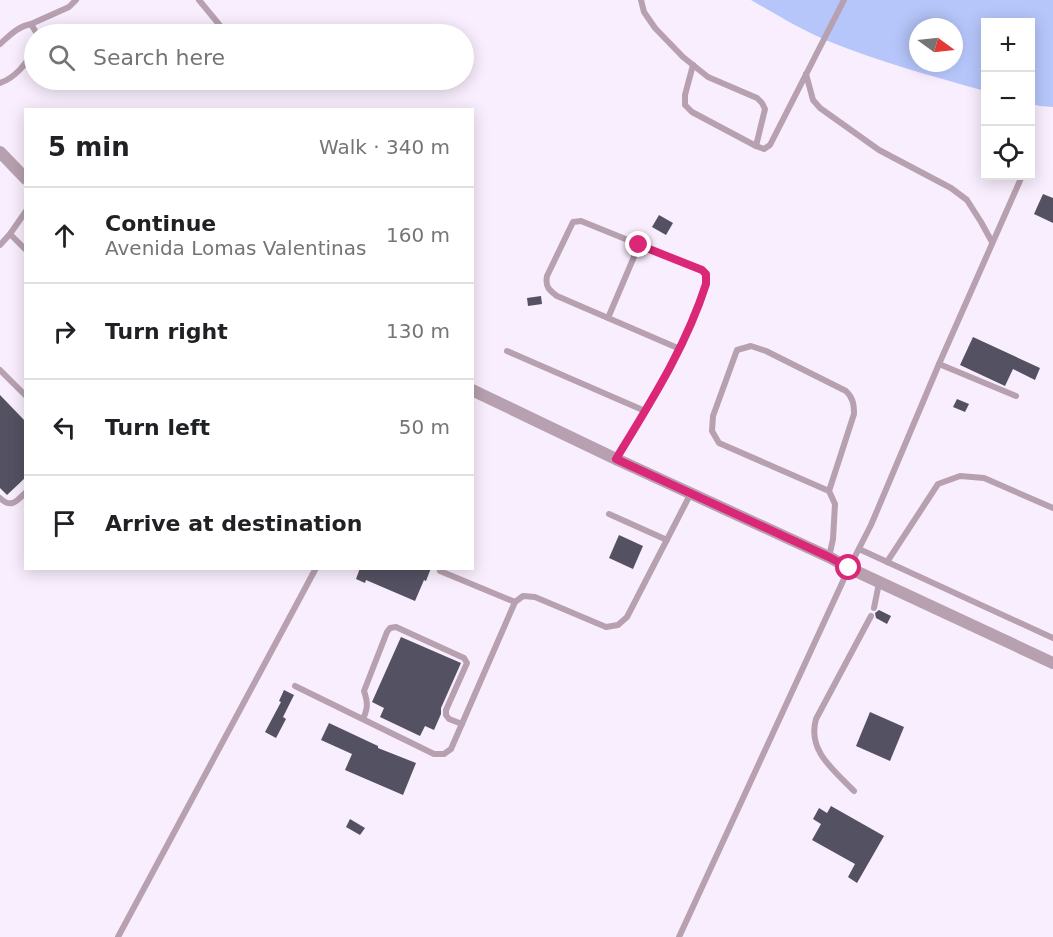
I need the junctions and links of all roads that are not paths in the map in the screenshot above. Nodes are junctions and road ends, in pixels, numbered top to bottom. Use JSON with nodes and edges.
{"nodes":[{"id":1,"x":76,"y":0,"type":"edge"},
{"id":2,"x":199,"y":0,"type":"edge"},
{"id":3,"x":641,"y":0,"type":"edge"},
{"id":4,"x":844,"y":0,"type":"edge"},
{"id":5,"x":31,"y":24,"type":"edge"},
{"id":6,"x":219,"y":24,"type":"edge"},
{"id":7,"x":24,"y":25,"type":"edge"},
{"id":8,"x":0,"y":44,"type":"edge"},
{"id":9,"x":24,"y":65,"type":"edge"},
{"id":10,"x":693,"y":65,"type":"junction"},
{"id":11,"x":806,"y":74,"type":"junction"},
{"id":12,"x":0,"y":83,"type":"edge"},
{"id":13,"x":756,"y":146,"type":"junction"},
{"id":14,"x":0,"y":152,"type":"edge"},
{"id":15,"x":24,"y":177,"type":"edge"},
{"id":16,"x":1020,"y":180,"type":"edge"},
{"id":17,"x":24,"y":214,"type":"edge"},
{"id":18,"x":20,"y":220,"type":"junction"},
{"id":19,"x":24,"y":225,"type":"edge"},
{"id":20,"x":10,"y":234,"type":"junction"},
{"id":21,"x":992,"y":242,"type":"junction"},
{"id":22,"x":0,"y":245,"type":"edge"},
{"id":23,"x":639,"y":245,"type":"junction"},
{"id":24,"x":24,"y":248,"type":"edge"},
{"id":25,"x":608,"y":318,"type":"junction"},
{"id":26,"x":680,"y":349,"type":"junction"},
{"id":27,"x":507,"y":351,"type":"dead end"},
{"id":28,"x":939,"y":364,"type":"junction"},
{"id":29,"x":0,"y":370,"type":"edge"},
{"id":30,"x":474,"y":391,"type":"edge"},
{"id":31,"x":24,"y":394,"type":"edge"},
{"id":32,"x":1016,"y":396,"type":"dead end"},
{"id":33,"x":645,"y":411,"type":"junction"},
{"id":34,"x":616,"y":459,"type":"junction"},
{"id":35,"x":829,"y":491,"type":"junction"},
{"id":36,"x":692,"y":493,"type":"junction"},
{"id":37,"x":24,"y":494,"type":"edge"},
{"id":38,"x":0,"y":498,"type":"edge"},
{"id":39,"x":1053,"y":508,"type":"edge"},
{"id":40,"x":609,"y":514,"type":"dead end"},
{"id":41,"x":667,"y":540,"type":"junction"},
{"id":42,"x":859,"y":549,"type":"junction"},
{"id":43,"x":829,"y":557,"type":"junction"},
{"id":44,"x":887,"y":562,"type":"junction"},
{"id":45,"x":849,"y":568,"type":"junction"},
{"id":46,"x":315,"y":570,"type":"edge"},
{"id":47,"x":440,"y":571,"type":"dead end"},
{"id":48,"x":879,"y":582,"type":"junction"},
{"id":49,"x":515,"y":602,"type":"junction"},
{"id":50,"x":874,"y":608,"type":"dead end"},
{"id":51,"x":871,"y":616,"type":"dead end"},
{"id":52,"x":1053,"y":638,"type":"edge"},
{"id":53,"x":1053,"y":663,"type":"edge"},
{"id":54,"x":295,"y":686,"type":"dead end"},
{"id":55,"x":363,"y":719,"type":"junction"},
{"id":56,"x":462,"y":724,"type":"junction"},
{"id":57,"x":854,"y":791,"type":"dead end"},
{"id":58,"x":118,"y":937,"type":"edge"},
{"id":59,"x":679,"y":937,"type":"edge"}],
"edges":[{"from":1,"to":5,"type":"lane"},
{"from":2,"to":6,"type":"lane"},
{"from":3,"to":10,"type":"lane"},
{"from":4,"to":11,"type":"lane"},
{"from":7,"to":8,"type":"lane"},
{"from":9,"to":12,"type":"lane"},
{"from":10,"to":13,"type":"lane"},
{"from":10,"to":13,"type":"lane"},
{"from":11,"to":13,"type":"lane"},
{"from":11,"to":21,"type":"lane"},
{"from":14,"to":15,"type":"street"},
{"from":16,"to":21,"type":"lane"},
{"from":17,"to":18,"type":"lane"},
{"from":18,"to":19,"type":"lane"},
{"from":18,"to":20,"type":"lane"},
{"from":20,"to":22,"type":"lane"},
{"from":20,"to":24,"type":"lane"},
{"from":21,"to":28,"type":"lane"},
{"from":23,"to":25,"type":"lane"},
{"from":23,"to":25,"type":"lane"},
{"from":23,"to":26,"type":"lane"},
{"from":25,"to":26,"type":"lane"},
{"from":26,"to":33,"type":"lane"},
{"from":27,"to":33,"type":"lane"},
{"from":28,"to":32,"type":"lane"},
{"from":28,"to":42,"type":"lane"},
{"from":29,"to":31,"type":"lane"},
{"from":30,"to":34,"type":"street"},
{"from":33,"to":34,"type":"lane"},
{"from":34,"to":36,"type":"street"},
{"from":35,"to":35,"type":"lane"},
{"from":35,"to":43,"type":"lane"},
{"from":36,"to":41,"type":"lane"},
{"from":36,"to":43,"type":"street"},
{"from":37,"to":38,"type":"lane"},
{"from":39,"to":44,"type":"lane"},
{"from":40,"to":41,"type":"lane"},
{"from":41,"to":49,"type":"lane"},
{"from":42,"to":44,"type":"lane"},
{"from":42,"to":45,"type":"lane"},
{"from":43,"to":45,"type":"street"},
{"from":44,"to":52,"type":"lane"},
{"from":45,"to":48,"type":"street"},
{"from":45,"to":59,"type":"lane"},
{"from":46,"to":58,"type":"lane"},
{"from":47,"to":49,"type":"lane"},
{"from":48,"to":50,"type":"lane"},
{"from":48,"to":53,"type":"street"},
{"from":49,"to":56,"type":"lane"},
{"from":51,"to":57,"type":"lane"},
{"from":54,"to":55,"type":"lane"},
{"from":55,"to":56,"type":"lane"},
{"from":55,"to":56,"type":"lane"}]}
